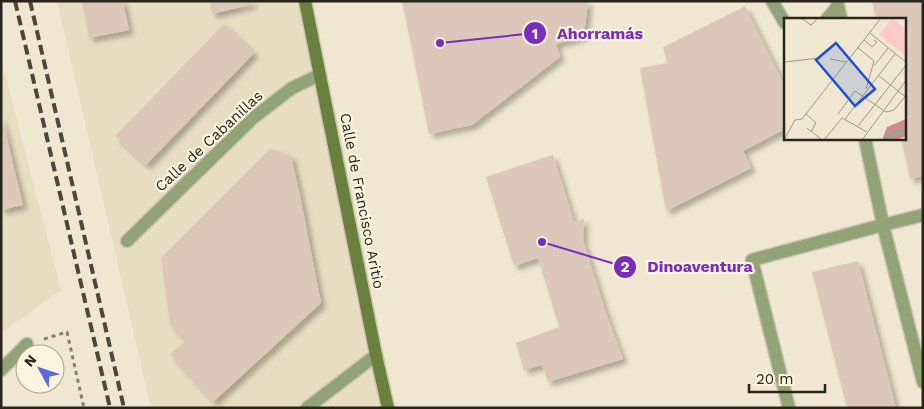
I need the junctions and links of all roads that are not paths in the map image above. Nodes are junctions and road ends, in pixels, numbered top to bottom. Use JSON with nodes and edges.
{"nodes":[{"id":1,"x":305,"y":1,"type":"edge"},
{"id":2,"x":772,"y":1,"type":"edge"},
{"id":3,"x":839,"y":9,"type":"edge"},
{"id":4,"x":828,"y":18,"type":"edge"},
{"id":5,"x":784,"y":19,"type":"edge"},
{"id":6,"x":319,"y":75,"type":"junction"},
{"id":7,"x":864,"y":142,"type":"edge"},
{"id":8,"x":923,"y":215,"type":"edge"},
{"id":9,"x":882,"y":225,"type":"junction"},
{"id":10,"x":127,"y":241,"type":"dead end"},
{"id":11,"x":376,"y":355,"type":"junction"},
{"id":12,"x":15,"y":356,"type":"edge"},
{"id":13,"x":1,"y":370,"type":"edge"},
{"id":14,"x":923,"y":382,"type":"edge"},
{"id":15,"x":307,"y":408,"type":"edge"},
{"id":16,"x":388,"y":408,"type":"edge"},
{"id":17,"x":789,"y":408,"type":"edge"}],
"edges":[{"from":1,"to":6,"type":"main road","name":"Calle de Francisco Aritio"},
{"from":2,"to":5,"type":"street"},
{"from":3,"to":4,"type":"street"},
{"from":6,"to":10,"type":"street","name":"Calle de Cabanillas"},
{"from":6,"to":11,"type":"main road","name":"Calle de Francisco Aritio"},
{"from":7,"to":9,"type":"street"},
{"from":8,"to":9,"type":"street"},
{"from":9,"to":14,"type":"street"},
{"from":9,"to":17,"type":"street"},
{"from":11,"to":15,"type":"street"},
{"from":11,"to":16,"type":"main road","name":"Calle de Francisco Aritio"},
{"from":12,"to":13,"type":"street"}]}
